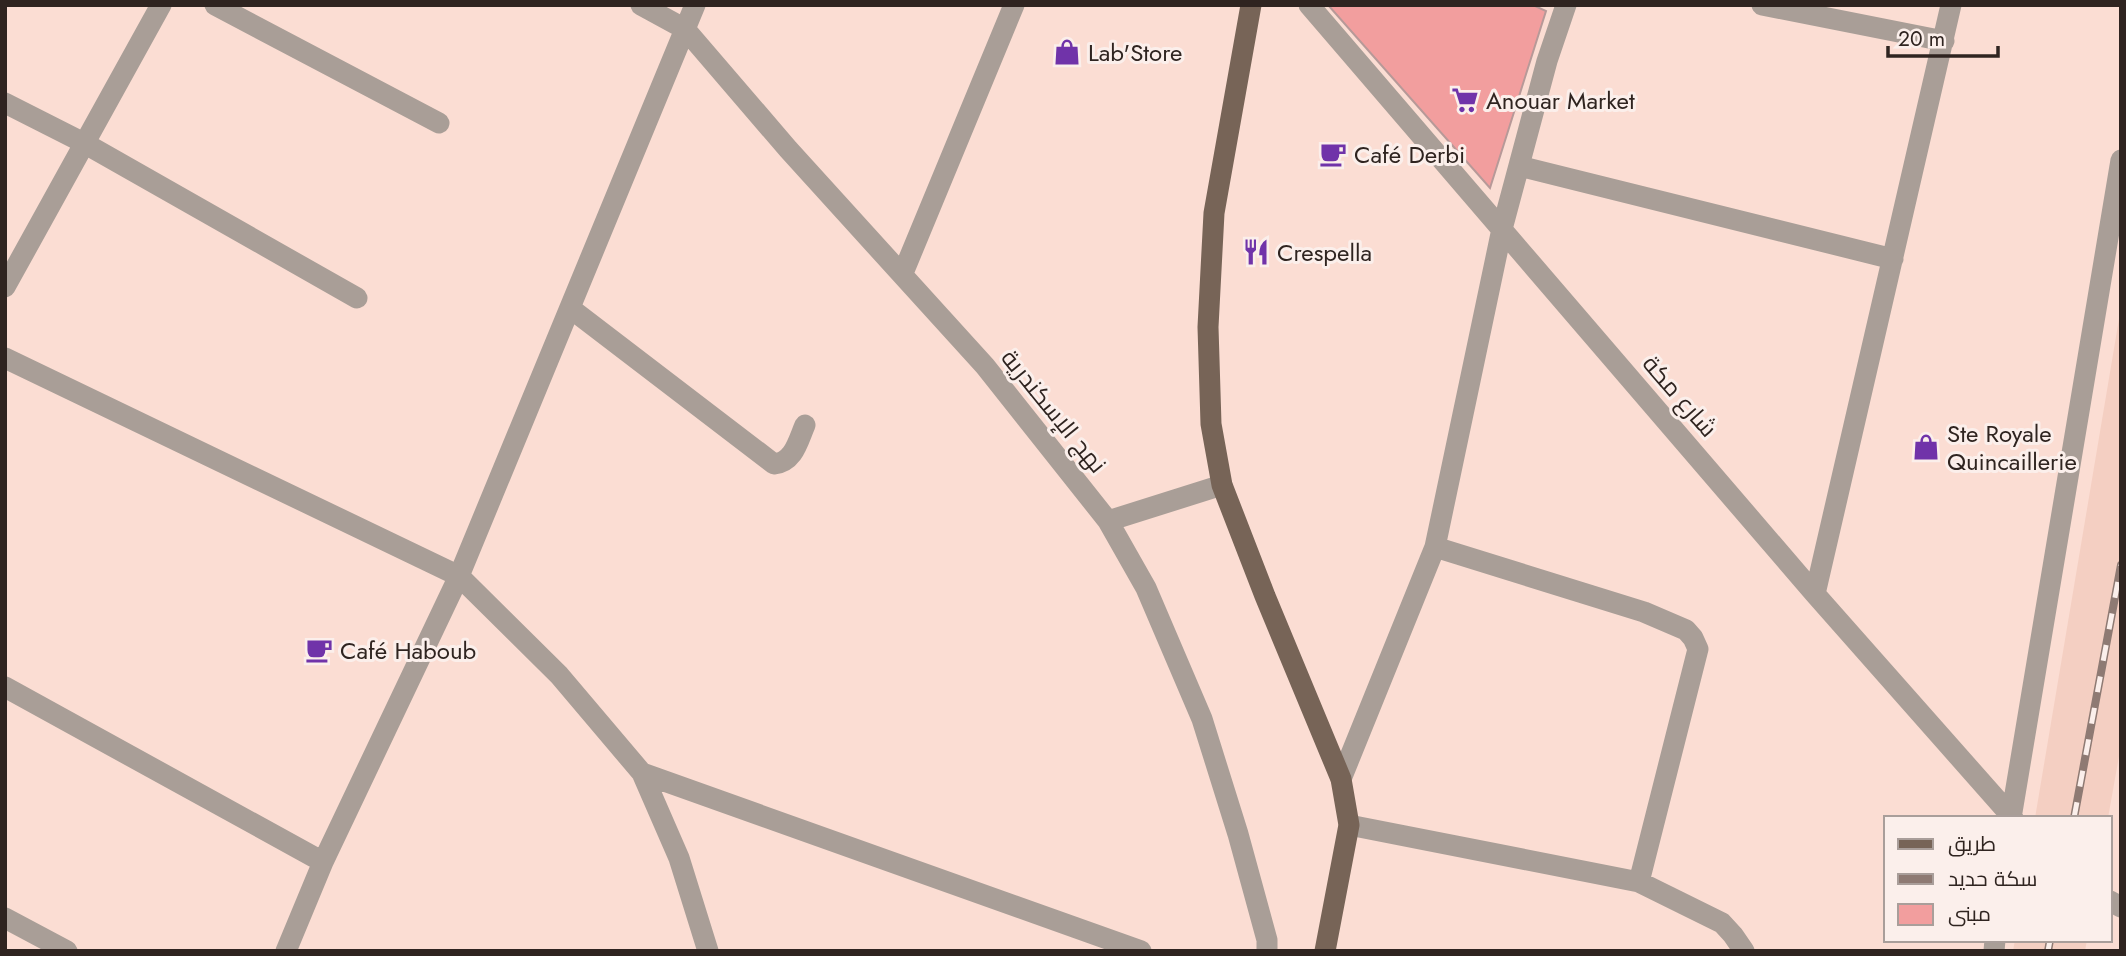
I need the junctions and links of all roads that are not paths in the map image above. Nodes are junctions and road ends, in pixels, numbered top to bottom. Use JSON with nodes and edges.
{"nodes":[{"id":1,"x":161,"y":5,"type":"edge"},
{"id":2,"x":215,"y":5,"type":"edge"},
{"id":3,"x":641,"y":5,"type":"edge"},
{"id":4,"x":695,"y":5,"type":"edge"},
{"id":5,"x":1014,"y":5,"type":"edge"},
{"id":6,"x":1251,"y":5,"type":"edge"},
{"id":7,"x":1310,"y":5,"type":"edge"},
{"id":8,"x":1566,"y":5,"type":"edge"},
{"id":9,"x":1762,"y":5,"type":"edge"},
{"id":10,"x":1951,"y":5,"type":"edge"},
{"id":11,"x":685,"y":29,"type":"junction"},
{"id":12,"x":1944,"y":41,"type":"junction"},
{"id":13,"x":5,"y":103,"type":"edge"},
{"id":14,"x":439,"y":123,"type":"dead end"},
{"id":15,"x":85,"y":143,"type":"junction"},
{"id":16,"x":2121,"y":160,"type":"edge"},
{"id":17,"x":1519,"y":166,"type":"junction"},
{"id":18,"x":1502,"y":229,"type":"junction"},
{"id":19,"x":1893,"y":259,"type":"junction"},
{"id":20,"x":903,"y":273,"type":"junction"},
{"id":21,"x":5,"y":287,"type":"edge"},
{"id":22,"x":357,"y":298,"type":"dead end"},
{"id":23,"x":570,"y":308,"type":"junction"},
{"id":24,"x":5,"y":358,"type":"edge"},
{"id":25,"x":805,"y":425,"type":"dead end"},
{"id":26,"x":1222,"y":485,"type":"junction"},
{"id":27,"x":1108,"y":520,"type":"junction"},
{"id":28,"x":1435,"y":547,"type":"junction"},
{"id":29,"x":459,"y":576,"type":"junction"},
{"id":30,"x":1815,"y":594,"type":"junction"},
{"id":31,"x":5,"y":687,"type":"edge"},
{"id":32,"x":642,"y":773,"type":"junction"},
{"id":33,"x":1341,"y":779,"type":"junction"},
{"id":34,"x":2010,"y":816,"type":"edge"},
{"id":35,"x":2011,"y":816,"type":"edge"},
{"id":36,"x":1349,"y":825,"type":"junction"},
{"id":37,"x":323,"y":862,"type":"junction"},
{"id":38,"x":1639,"y":882,"type":"junction"},
{"id":39,"x":5,"y":918,"type":"edge"},
{"id":40,"x":67,"y":951,"type":"edge"},
{"id":41,"x":286,"y":951,"type":"edge"},
{"id":42,"x":708,"y":951,"type":"edge"},
{"id":43,"x":1141,"y":951,"type":"edge"},
{"id":44,"x":1267,"y":951,"type":"edge"},
{"id":45,"x":1325,"y":951,"type":"edge"},
{"id":46,"x":1744,"y":951,"type":"edge"}],
"edges":[{"from":1,"to":15,"type":"street"},
{"from":2,"to":14,"type":"street"},
{"from":3,"to":11,"type":"street","name":"نهج الإسكندرية"},
{"from":4,"to":11,"type":"street"},
{"from":5,"to":20,"type":"street"},
{"from":6,"to":26,"type":"main road"},
{"from":7,"to":18,"type":"street","name":"شارع مكة"},
{"from":8,"to":17,"type":"street"},
{"from":9,"to":12,"type":"street"},
{"from":10,"to":12,"type":"street"},
{"from":11,"to":20,"type":"street","name":"نهج الإسكندرية"},
{"from":11,"to":23,"type":"street"},
{"from":12,"to":19,"type":"street"},
{"from":13,"to":15,"type":"street"},
{"from":15,"to":21,"type":"street"},
{"from":15,"to":22,"type":"street"},
{"from":16,"to":35,"type":"street"},
{"from":17,"to":18,"type":"street"},
{"from":17,"to":19,"type":"street"},
{"from":18,"to":28,"type":"street"},
{"from":18,"to":30,"type":"street","name":"شارع مكة"},
{"from":19,"to":30,"type":"street"},
{"from":20,"to":27,"type":"street","name":"نهج الإسكندرية"},
{"from":23,"to":25,"type":"street"},
{"from":23,"to":29,"type":"street"},
{"from":24,"to":29,"type":"street"},
{"from":26,"to":27,"type":"street"},
{"from":26,"to":33,"type":"main road"},
{"from":27,"to":44,"type":"street","name":"نهج الإسكندرية"},
{"from":28,"to":33,"type":"street"},
{"from":28,"to":38,"type":"street"},
{"from":29,"to":32,"type":"street"},
{"from":29,"to":37,"type":"street"},
{"from":30,"to":34,"type":"street","name":"شارع مكة"},
{"from":31,"to":37,"type":"street"},
{"from":32,"to":42,"type":"street"},
{"from":32,"to":43,"type":"street"},
{"from":33,"to":36,"type":"main road"},
{"from":36,"to":38,"type":"street"},
{"from":36,"to":45,"type":"main road"},
{"from":37,"to":41,"type":"street"},
{"from":38,"to":46,"type":"street"},
{"from":39,"to":40,"type":"street"}]}
